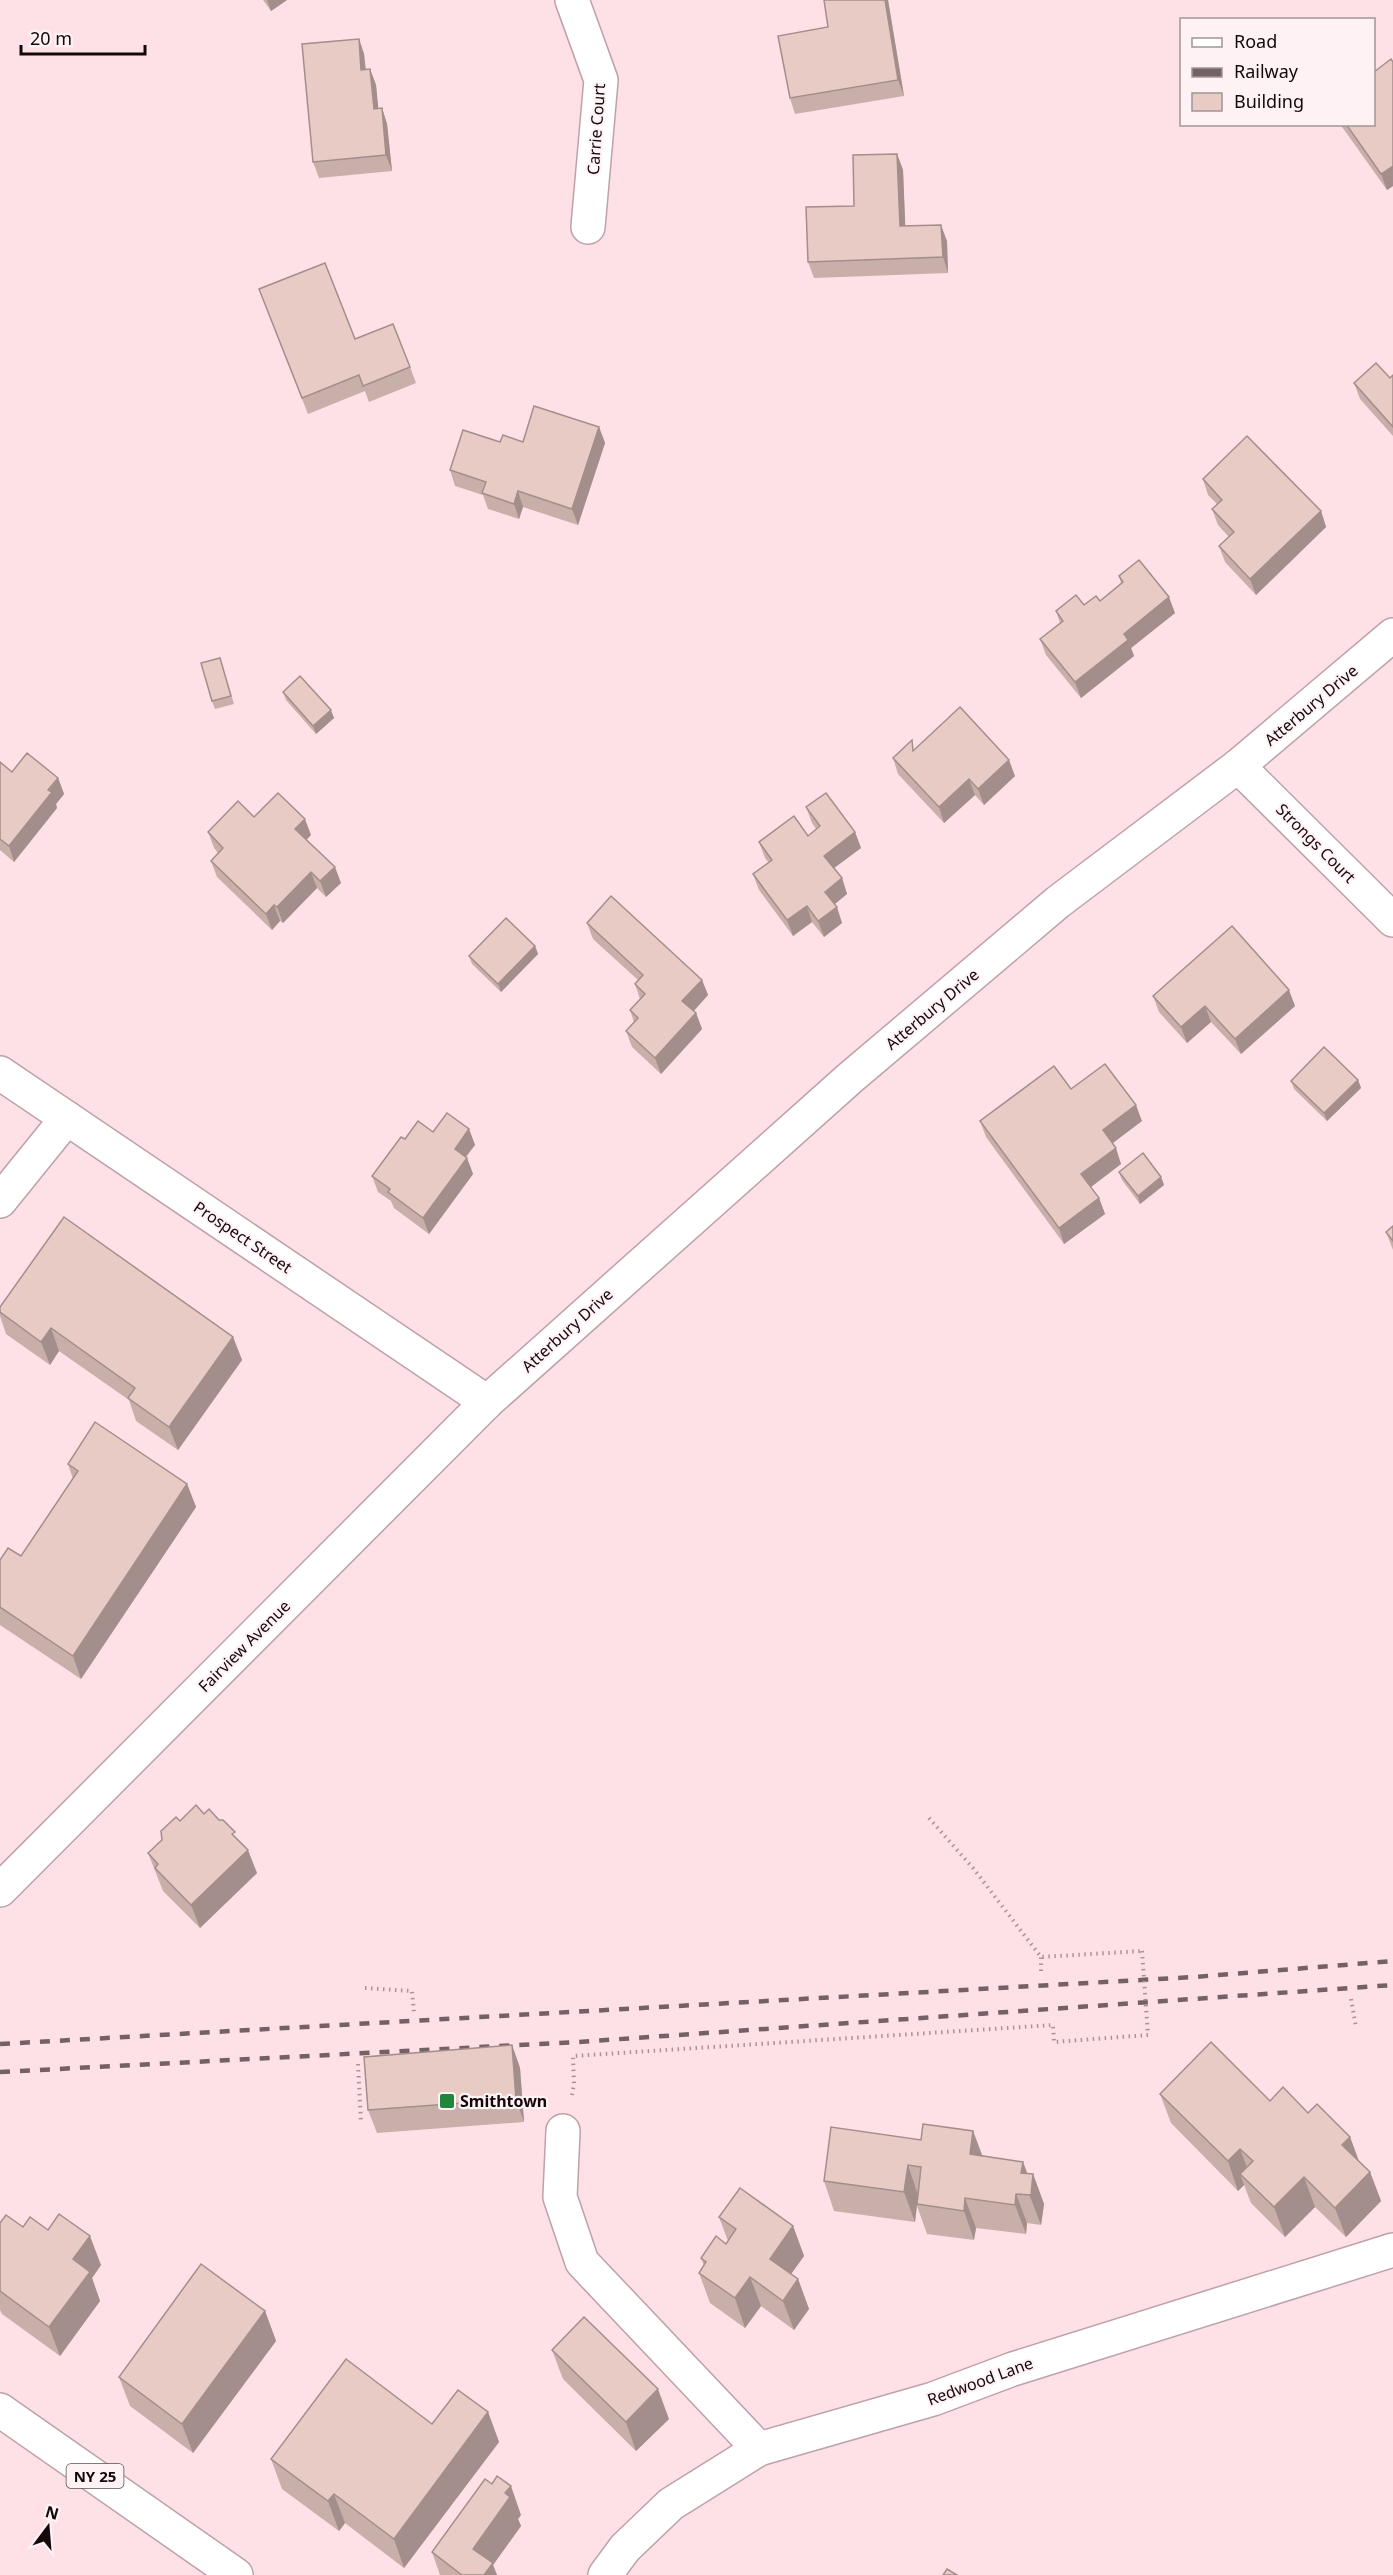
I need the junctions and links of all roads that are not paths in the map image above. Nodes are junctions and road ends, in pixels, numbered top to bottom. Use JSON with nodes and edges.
{"nodes":[{"id":1,"x":572,"y":0,"type":"edge"},
{"id":2,"x":588,"y":227,"type":"dead end"},
{"id":3,"x":1393,"y":635,"type":"edge"},
{"id":4,"x":1238,"y":766,"type":"junction"},
{"id":5,"x":1393,"y":920,"type":"edge"},
{"id":6,"x":0,"y":1073,"type":"edge"},
{"id":7,"x":67,"y":1118,"type":"junction"},
{"id":8,"x":0,"y":1201,"type":"edge"},
{"id":9,"x":487,"y":1402,"type":"junction"},
{"id":10,"x":0,"y":1890,"type":"edge"},
{"id":11,"x":563,"y":2131,"type":"road end"},
{"id":12,"x":1393,"y":2250,"type":"edge"},
{"id":13,"x":0,"y":2410,"type":"edge"},
{"id":14,"x":759,"y":2449,"type":"junction"},
{"id":15,"x":236,"y":2575,"type":"edge"},
{"id":16,"x":605,"y":2575,"type":"edge"}],
"edges":[{"from":1,"to":2,"type":"street","name":"Carrie Court"},
{"from":3,"to":4,"type":"street","name":"Atterbury Drive"},
{"from":4,"to":5,"type":"street","name":"Strongs Court"},
{"from":4,"to":9,"type":"street","name":"Atterbury Drive"},
{"from":6,"to":7,"type":"street","name":"Prospect Street"},
{"from":7,"to":8,"type":"street"},
{"from":7,"to":9,"type":"street","name":"Prospect Street"},
{"from":9,"to":10,"type":"street","name":"Fairview Avenue"},
{"from":11,"to":14,"type":"street"},
{"from":12,"to":14,"type":"street","name":"Redwood Lane"},
{"from":13,"to":15,"type":"street","number":"NY 25"},
{"from":14,"to":16,"type":"street","name":"Redwood Lane"}]}
